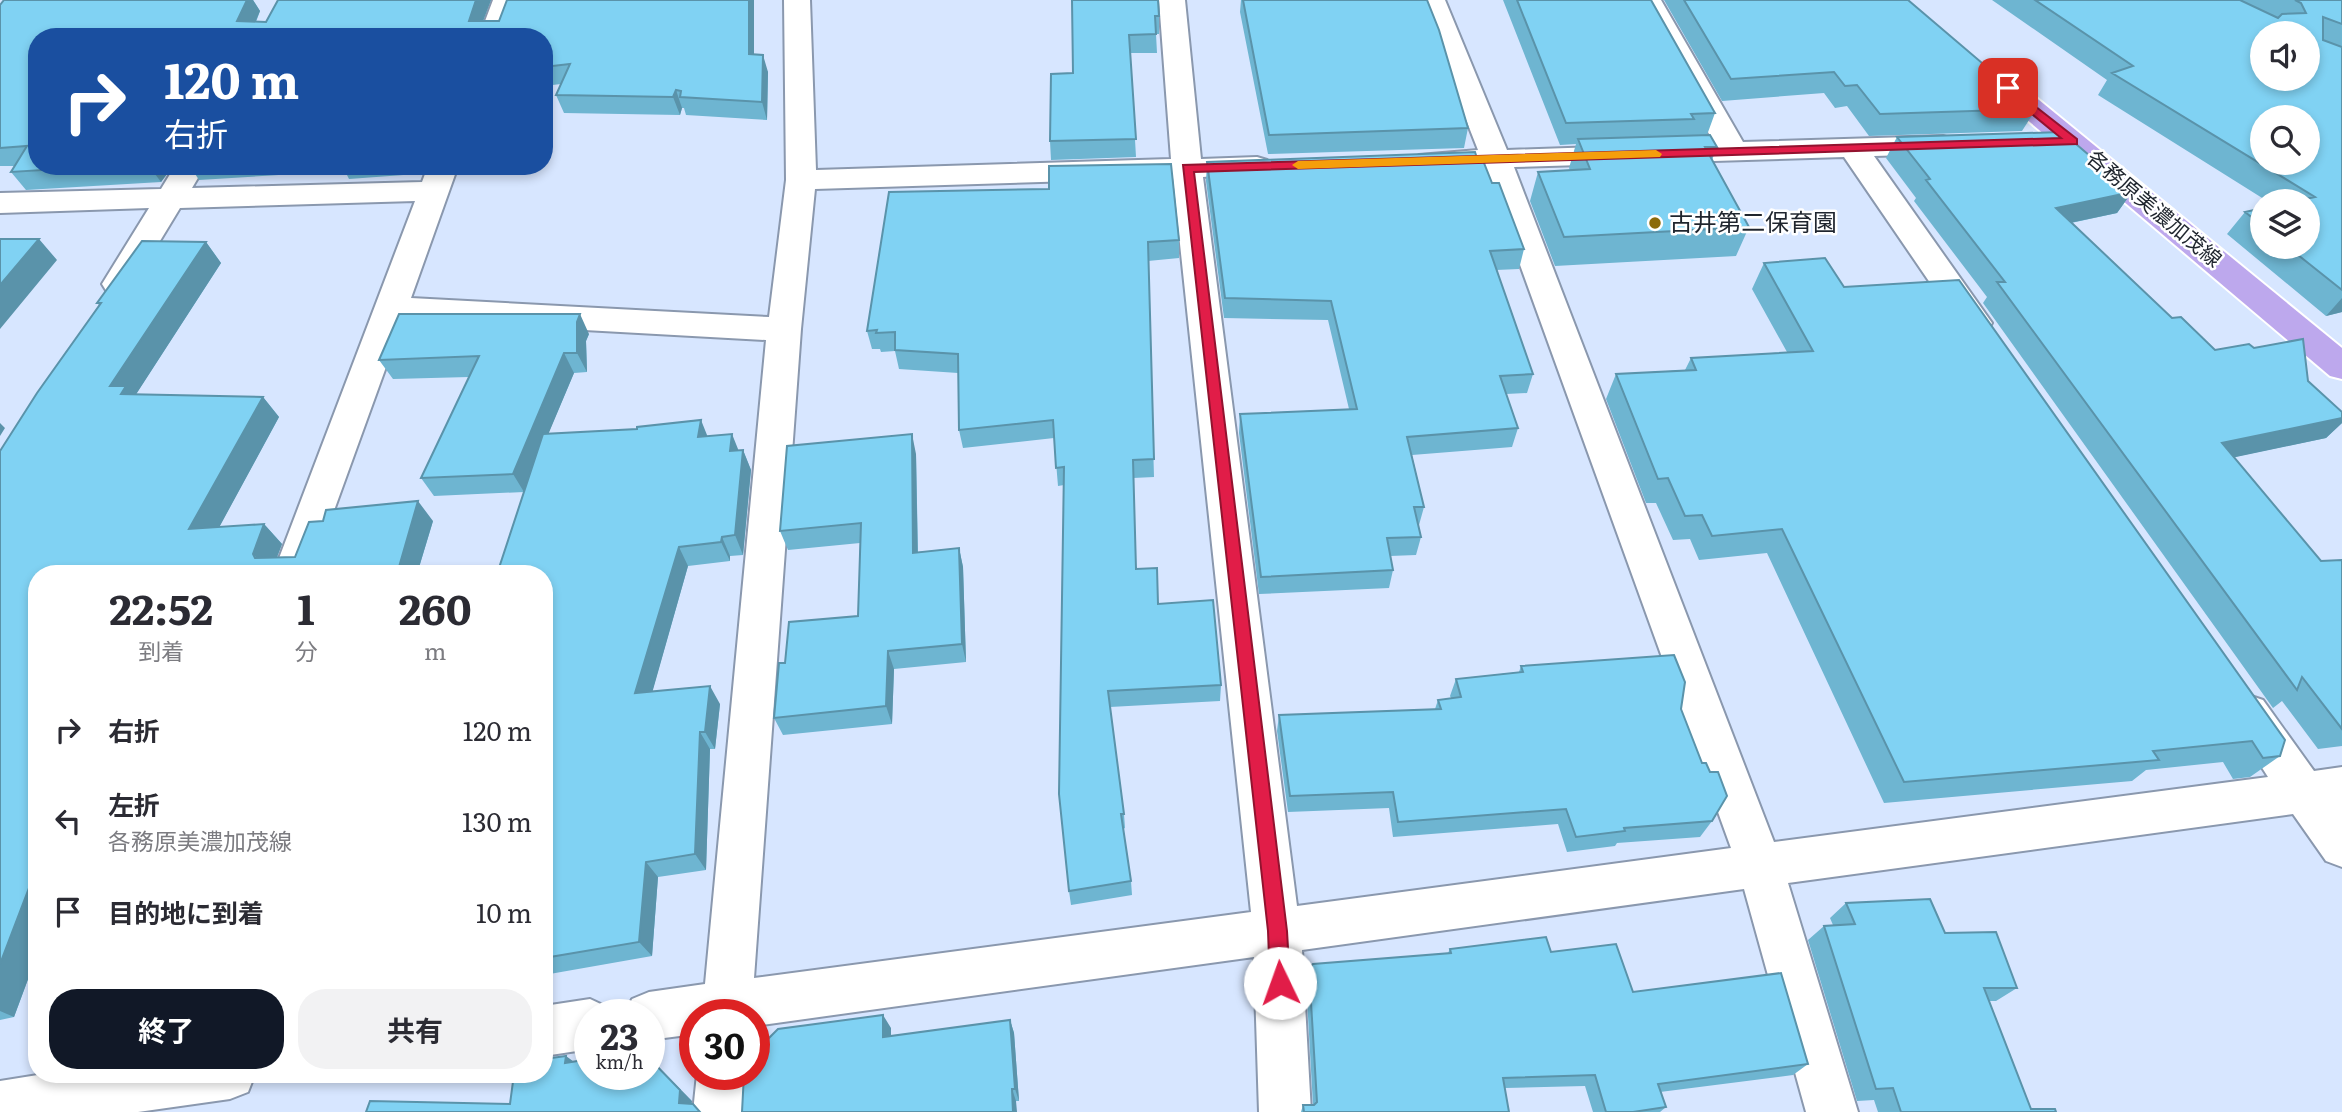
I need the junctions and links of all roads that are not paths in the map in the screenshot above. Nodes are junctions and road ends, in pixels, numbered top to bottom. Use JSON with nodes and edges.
{"nodes":[{"id":1,"x":506,"y":0,"type":"edge"},
{"id":2,"x":797,"y":0,"type":"edge"},
{"id":3,"x":1172,"y":0,"type":"edge"},
{"id":4,"x":1432,"y":0,"type":"edge"},
{"id":5,"x":1648,"y":0,"type":"edge"},
{"id":6,"x":495,"y":28,"type":"edge"},
{"id":7,"x":1975,"y":62,"type":"edge"},
{"id":8,"x":2073,"y":141,"type":"junction"},
{"id":9,"x":2031,"y":143,"type":"edge"},
{"id":10,"x":1976,"y":144,"type":"edge"},
{"id":11,"x":1853,"y":148,"type":"junction"},
{"id":12,"x":1734,"y":152,"type":"junction"},
{"id":13,"x":1496,"y":159,"type":"junction"},
{"id":14,"x":1402,"y":162,"type":"edge"},
{"id":15,"x":1281,"y":165,"type":"edge"},
{"id":16,"x":1187,"y":168,"type":"junction"},
{"id":17,"x":185,"y":175,"type":"edge"},
{"id":18,"x":438,"y":178,"type":"edge"},
{"id":19,"x":801,"y":180,"type":"junction"},
{"id":20,"x":172,"y":198,"type":"junction"},
{"id":21,"x":0,"y":203,"type":"edge"},
{"id":22,"x":105,"y":304,"type":"edge"},
{"id":23,"x":389,"y":308,"type":"junction"},
{"id":24,"x":784,"y":329,"type":"junction"},
{"id":25,"x":1995,"y":352,"type":"edge"},
{"id":26,"x":2342,"y":368,"type":"edge"},
{"id":27,"x":295,"y":565,"type":"edge"},
{"id":28,"x":2232,"y":691,"type":"edge"},
{"id":29,"x":2323,"y":790,"type":"edge"},
{"id":30,"x":2342,"y":846,"type":"edge"},
{"id":31,"x":1760,"y":866,"type":"junction"},
{"id":32,"x":1277,"y":931,"type":"junction"},
{"id":33,"x":729,"y":999,"type":"edge"},
{"id":34,"x":770,"y":1004,"type":"edge"},
{"id":35,"x":574,"y":1026,"type":"edge"},
{"id":36,"x":553,"y":1030,"type":"edge"},
{"id":37,"x":106,"y":1083,"type":"edge"},
{"id":38,"x":721,"y":1090,"type":"edge"},
{"id":39,"x":0,"y":1106,"type":"edge"},
{"id":40,"x":719,"y":1112,"type":"edge"},
{"id":41,"x":1285,"y":1112,"type":"edge"},
{"id":42,"x":1832,"y":1112,"type":"edge"}],
"edges":[{"from":1,"to":6,"type":"street"},
{"from":2,"to":19,"type":"street"},
{"from":3,"to":16,"type":"street"},
{"from":4,"to":13,"type":"street"},
{"from":5,"to":12,"type":"street"},
{"from":7,"to":8,"type":"main road","name":"各務原美濃加茂線"},
{"from":8,"to":9,"type":"street"},
{"from":8,"to":26,"type":"main road","name":"各務原美濃加茂線"},
{"from":10,"to":11,"type":"street"},
{"from":11,"to":12,"type":"street"},
{"from":11,"to":25,"type":"street"},
{"from":12,"to":13,"type":"street"},
{"from":13,"to":14,"type":"street"},
{"from":13,"to":31,"type":"street"},
{"from":15,"to":16,"type":"street"},
{"from":16,"to":19,"type":"street"},
{"from":16,"to":32,"type":"street"},
{"from":17,"to":20,"type":"street"},
{"from":18,"to":20,"type":"street"},
{"from":18,"to":23,"type":"street"},
{"from":19,"to":24,"type":"street"},
{"from":20,"to":21,"type":"street"},
{"from":20,"to":22,"type":"street"},
{"from":23,"to":24,"type":"street"},
{"from":23,"to":27,"type":"street"},
{"from":24,"to":33,"type":"street"},
{"from":28,"to":29,"type":"street"},
{"from":29,"to":30,"type":"street"},
{"from":29,"to":31,"type":"street"},
{"from":31,"to":32,"type":"street"},
{"from":31,"to":42,"type":"street"},
{"from":32,"to":34,"type":"street"},
{"from":32,"to":41,"type":"street"},
{"from":35,"to":36,"type":"street"},
{"from":37,"to":39,"type":"street"},
{"from":38,"to":40,"type":"street"}]}
